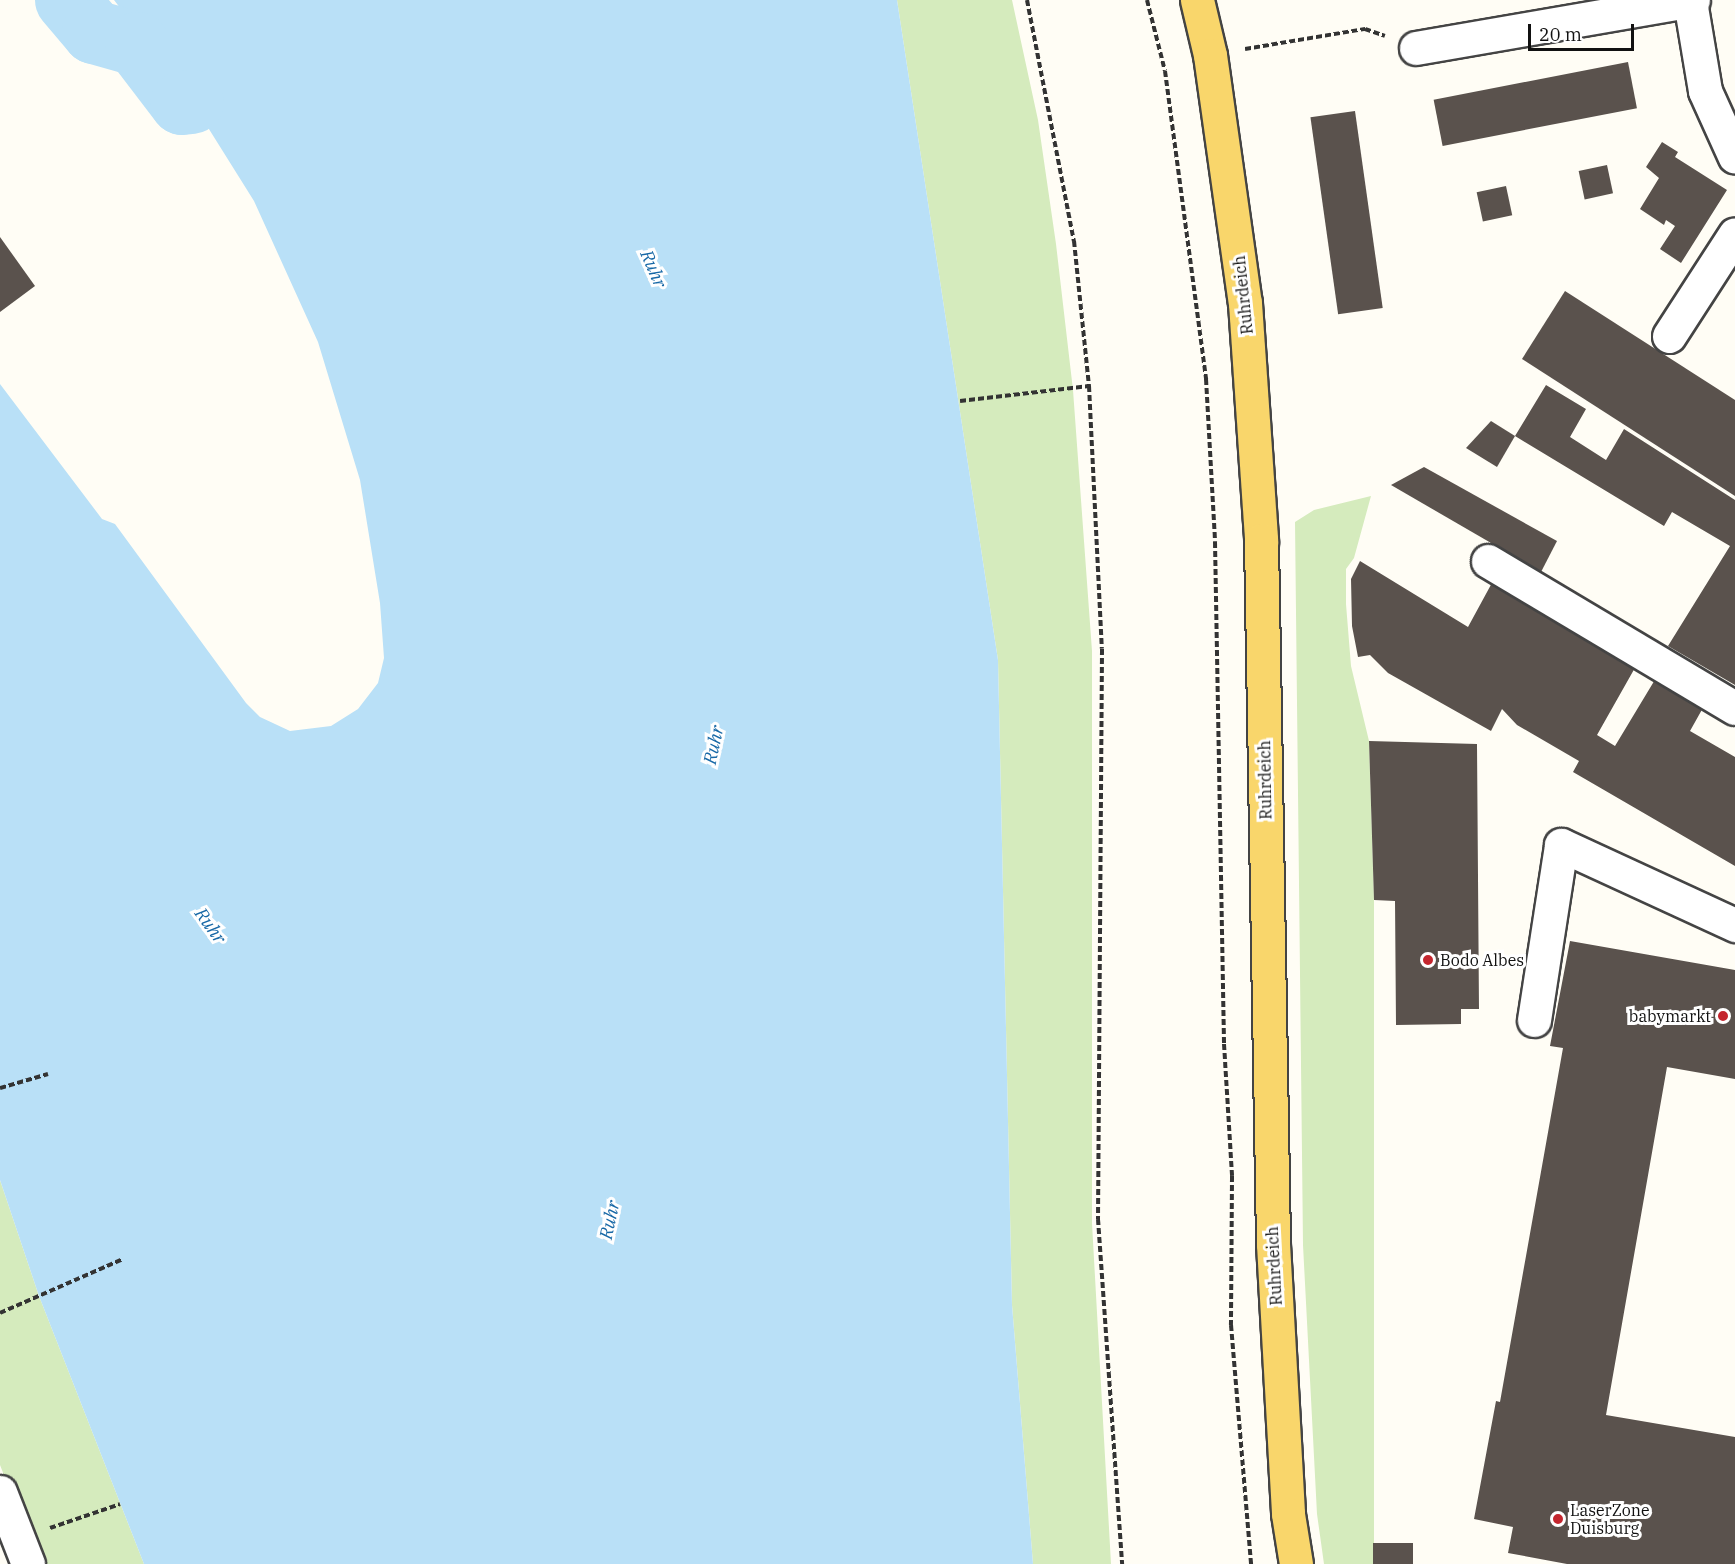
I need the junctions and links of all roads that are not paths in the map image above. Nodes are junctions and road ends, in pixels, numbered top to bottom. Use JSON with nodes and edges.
{"nodes":[{"id":1,"x":1197,"y":0,"type":"edge"},
{"id":2,"x":1691,"y":0,"type":"edge"},
{"id":3,"x":1416,"y":48,"type":"road end"},
{"id":4,"x":1735,"y":157,"type":"edge"},
{"id":5,"x":1735,"y":234,"type":"edge"},
{"id":6,"x":1669,"y":336,"type":"dead end"},
{"id":7,"x":1488,"y":561,"type":"dead end"},
{"id":8,"x":1735,"y":708,"type":"edge"},
{"id":9,"x":1735,"y":925,"type":"edge"},
{"id":10,"x":1534,"y":1020,"type":"dead end"},
{"id":11,"x":0,"y":1492,"type":"edge"},
{"id":12,"x":23,"y":1551,"type":"edge"},
{"id":13,"x":1296,"y":1564,"type":"edge"}],
"edges":[{"from":1,"to":13,"type":"main road","name":"Ruhrdeich"},
{"from":2,"to":3,"type":"street"},
{"from":2,"to":4,"type":"street"},
{"from":5,"to":6,"type":"street"},
{"from":7,"to":8,"type":"street"},
{"from":9,"to":10,"type":"street"},
{"from":11,"to":12,"type":"street"}]}
